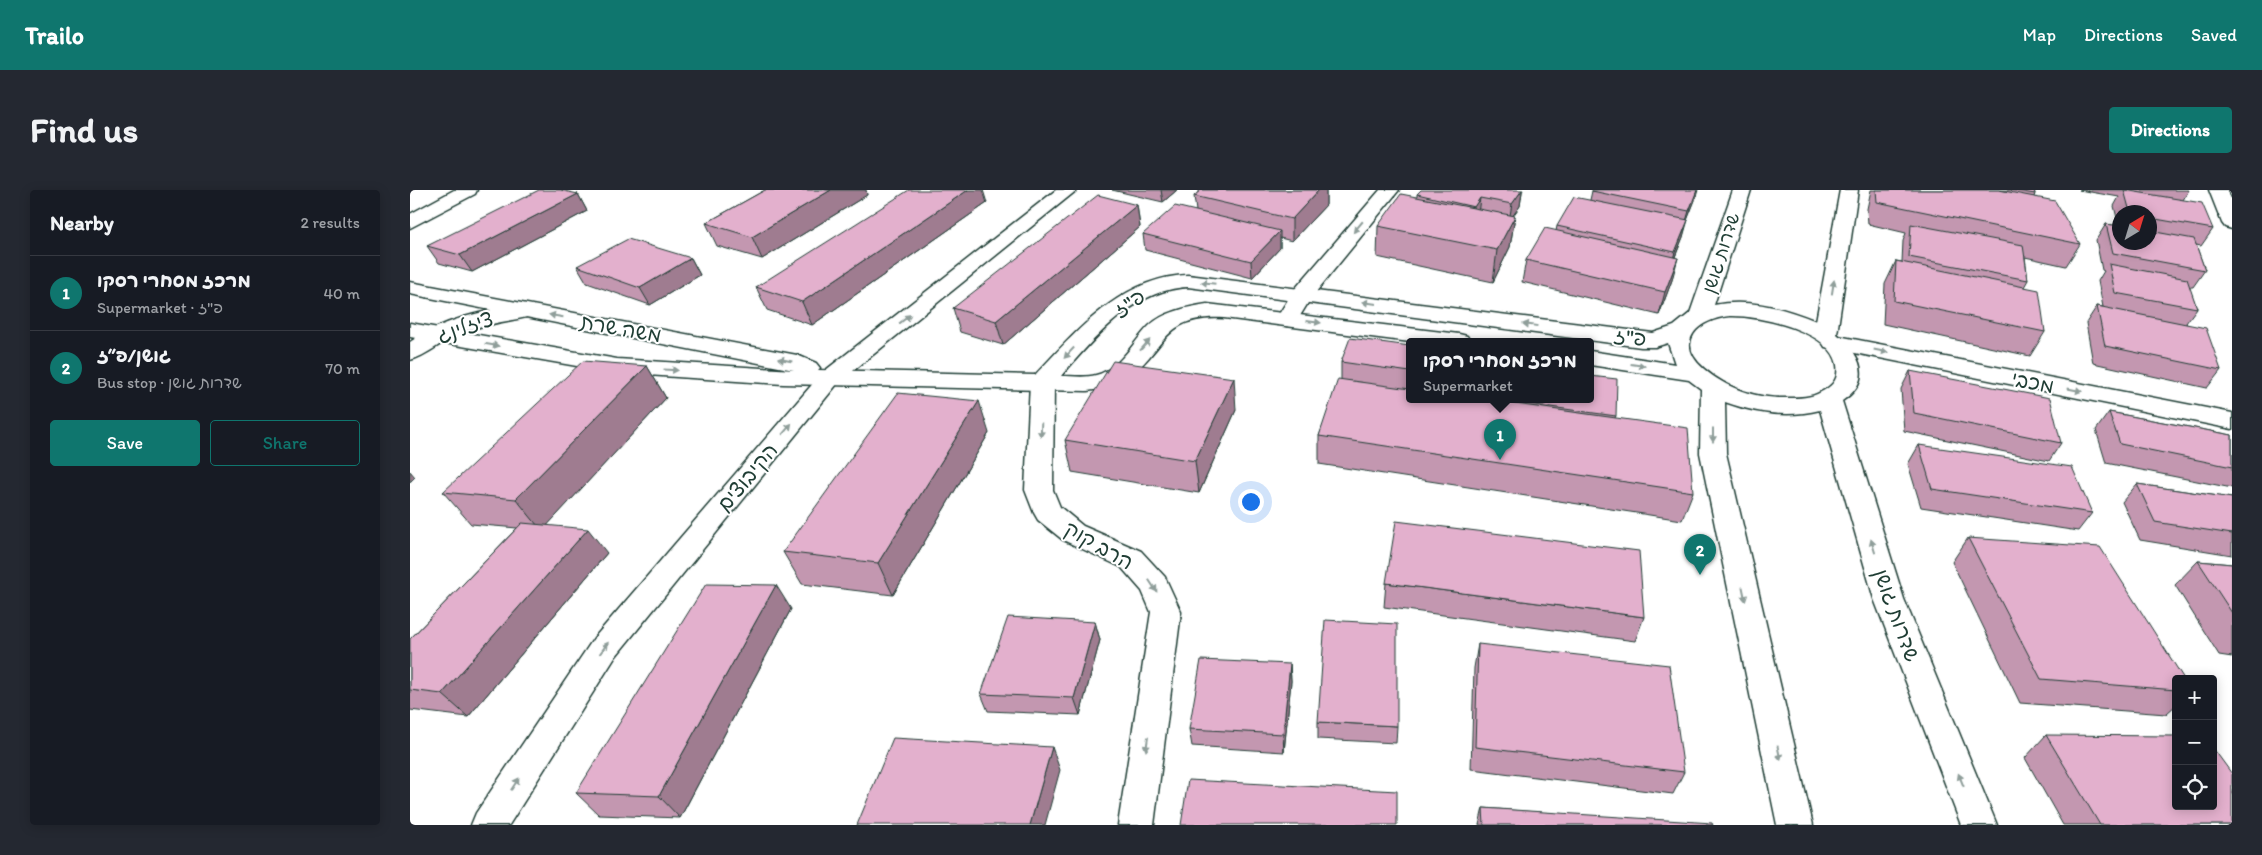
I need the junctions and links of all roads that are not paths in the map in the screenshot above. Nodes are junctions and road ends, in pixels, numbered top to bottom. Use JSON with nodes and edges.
{"nodes":[{"id":1,"x":468,"y":190,"type":"edge"},
{"id":2,"x":1068,"y":190,"type":"edge"},
{"id":3,"x":1390,"y":190,"type":"edge"},
{"id":4,"x":1742,"y":190,"type":"edge"},
{"id":5,"x":1849,"y":190,"type":"edge"},
{"id":6,"x":2218,"y":190,"type":"edge"},
{"id":7,"x":410,"y":222,"type":"edge"},
{"id":8,"x":2232,"y":223,"type":"edge"},
{"id":9,"x":410,"y":288,"type":"edge"},
{"id":10,"x":1302,"y":295,"type":"junction"},
{"id":11,"x":523,"y":311,"type":"junction"},
{"id":12,"x":1700,"y":315,"type":"junction"},
{"id":13,"x":1287,"y":319,"type":"junction"},
{"id":14,"x":410,"y":330,"type":"edge"},
{"id":15,"x":1681,"y":331,"type":"junction"},
{"id":16,"x":434,"y":335,"type":"junction"},
{"id":17,"x":1436,"y":338,"type":"edge"},
{"id":18,"x":1829,"y":339,"type":"junction"},
{"id":19,"x":410,"y":353,"type":"edge"},
{"id":20,"x":1594,"y":359,"type":"edge"},
{"id":21,"x":830,"y":378,"type":"junction"},
{"id":22,"x":1704,"y":380,"type":"junction"},
{"id":23,"x":1042,"y":382,"type":"junction"},
{"id":24,"x":1828,"y":400,"type":"junction"},
{"id":25,"x":2232,"y":421,"type":"edge"},
{"id":26,"x":489,"y":825,"type":"edge"},
{"id":27,"x":1136,"y":825,"type":"edge"},
{"id":28,"x":1795,"y":825,"type":"edge"},
{"id":29,"x":1979,"y":825,"type":"edge"}],
"edges":[{"from":1,"to":7,"type":"street"},
{"from":21,"to":2,"type":"street","name":"הקיבוצים","one_way":true},
{"from":3,"to":10,"type":"street","one_way":true},
{"from":4,"to":12,"type":"street","name":"שדרות גושן"},
{"from":18,"to":5,"type":"street","one_way":true},
{"from":6,"to":8,"type":"street"},
{"from":9,"to":11,"type":"street","name":"משה שרת"},
{"from":10,"to":13,"type":"street"},
{"from":15,"to":10,"type":"street","name":"פ\"ז","one_way":true},
{"from":10,"to":23,"type":"street","name":"פ\"ז","one_way":true},
{"from":11,"to":16,"type":"street","name":"ציזלינג"},
{"from":21,"to":11,"type":"street","name":"משה שרת","one_way":true},
{"from":12,"to":15,"type":"street"},
{"from":12,"to":18,"type":"street"},
{"from":13,"to":17,"type":"street","name":"פ\"ז","one_way":true},
{"from":23,"to":13,"type":"street","name":"פ\"ז","one_way":true},
{"from":14,"to":16,"type":"street","name":"משה שרת"},
{"from":15,"to":22,"type":"street"},
{"from":16,"to":19,"type":"street","name":"ציזלינג"},
{"from":16,"to":21,"type":"street","name":"משה שרת","one_way":true},
{"from":18,"to":24,"type":"street"},
{"from":18,"to":25,"type":"street","name":"מכבי","one_way":true},
{"from":20,"to":22,"type":"street","name":"פ\"ז","one_way":true},
{"from":21,"to":23,"type":"street","name":"משה שרת"},
{"from":26,"to":21,"type":"street","name":"הקיבוצים","one_way":true},
{"from":22,"to":24,"type":"street","name":"פ\"ז"},
{"from":22,"to":28,"type":"street","one_way":true},
{"from":23,"to":27,"type":"street","name":"הרב קוק","one_way":true},
{"from":29,"to":24,"type":"street","name":"שדרות גושן","one_way":true}]}
